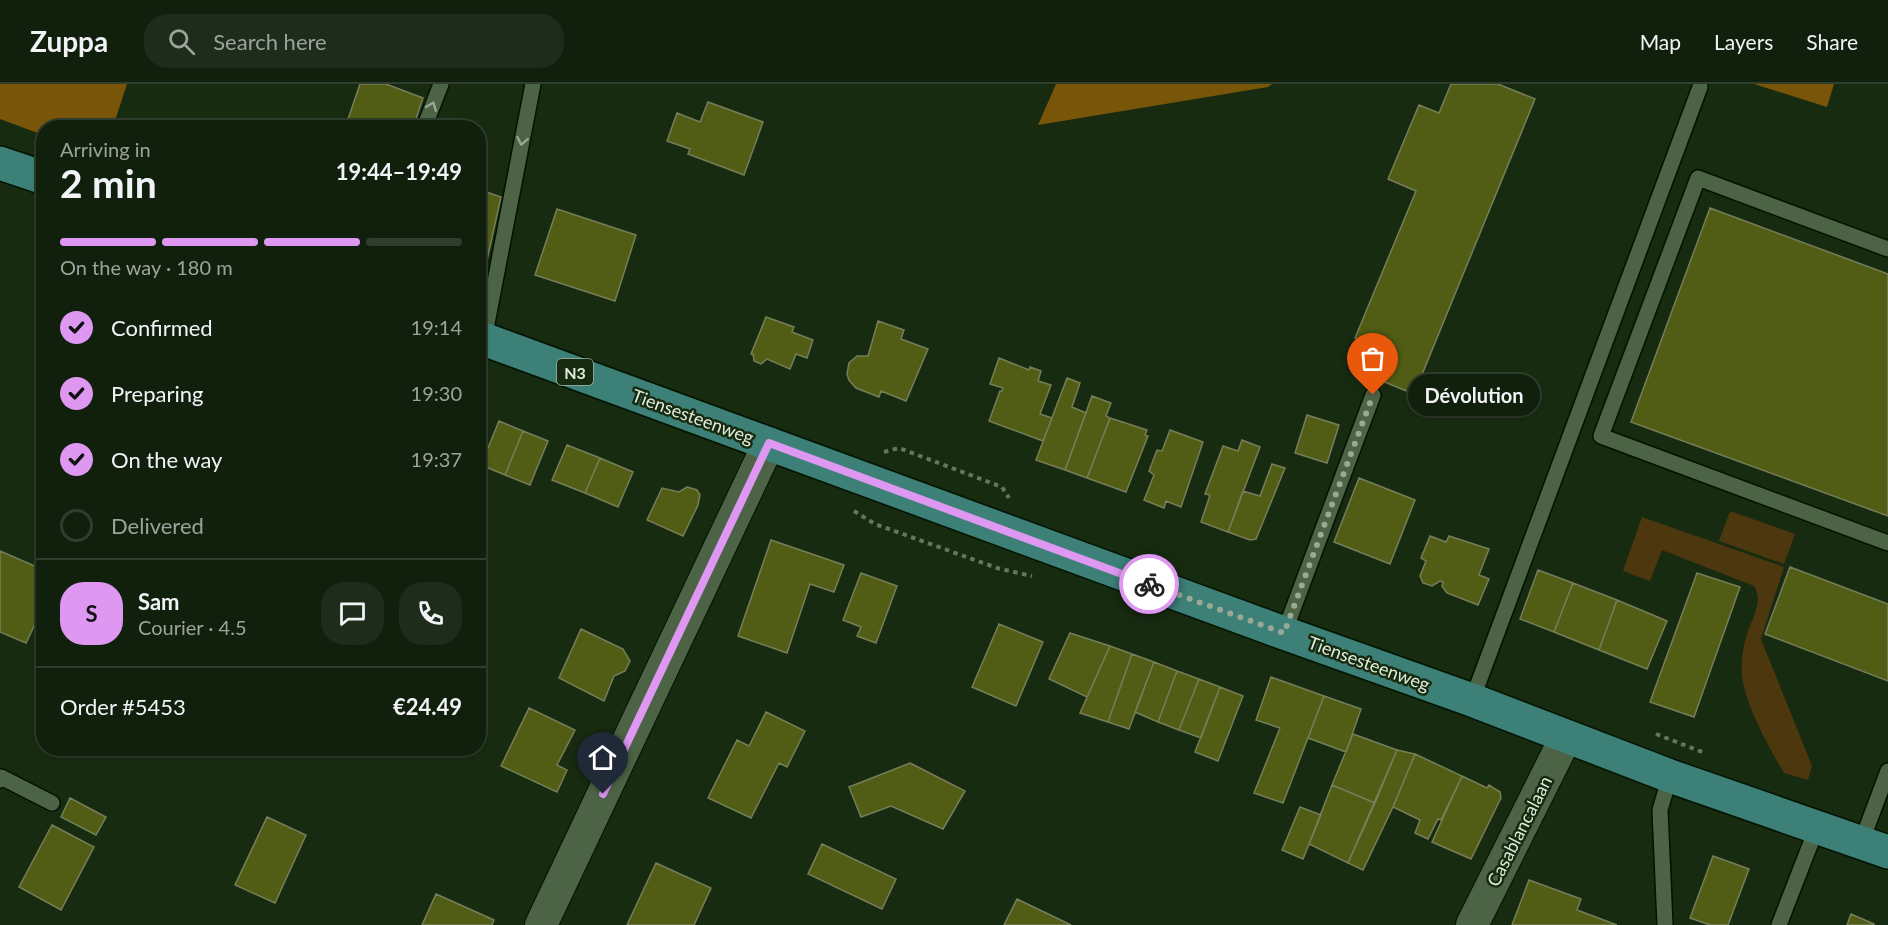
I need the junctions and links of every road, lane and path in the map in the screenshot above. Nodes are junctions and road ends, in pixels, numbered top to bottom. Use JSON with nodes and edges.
{"nodes":[{"id":1,"x":441,"y":84,"type":"edge"},
{"id":2,"x":533,"y":84,"type":"edge"},
{"id":3,"x":1700,"y":87,"type":"dead end"},
{"id":4,"x":427,"y":120,"type":"edge"},
{"id":5,"x":0,"y":163,"type":"edge"},
{"id":6,"x":36,"y":175,"type":"edge"},
{"id":7,"x":1888,"y":249,"type":"edge"},
{"id":8,"x":486,"y":318,"type":"edge"},
{"id":9,"x":486,"y":339,"type":"edge"},
{"id":10,"x":1373,"y":395,"type":"dead end"},
{"id":11,"x":769,"y":443,"type":"junction"},
{"id":12,"x":1888,"y":543,"type":"edge"},
{"id":13,"x":1284,"y":633,"type":"junction"},
{"id":14,"x":1472,"y":700,"type":"junction"},
{"id":15,"x":1566,"y":737,"type":"junction"},
{"id":16,"x":1888,"y":771,"type":"edge"},
{"id":17,"x":1670,"y":776,"type":"junction"},
{"id":18,"x":0,"y":780,"type":"edge"},
{"id":19,"x":51,"y":802,"type":"dead end"},
{"id":20,"x":1817,"y":827,"type":"junction"},
{"id":21,"x":1874,"y":847,"type":"edge"},
{"id":22,"x":541,"y":925,"type":"edge"},
{"id":23,"x":1472,"y":925,"type":"edge"},
{"id":24,"x":1665,"y":925,"type":"edge"},
{"id":25,"x":1779,"y":925,"type":"edge"}],
"edges":[{"from":4,"to":1,"type":"lane","one_way":true},
{"from":2,"to":8,"type":"lane","one_way":true},
{"from":3,"to":14,"type":"lane"},
{"from":5,"to":6,"type":"main road"},
{"from":7,"to":12,"type":"lane"},
{"from":9,"to":11,"type":"main road","name":"Tiensesteenweg","number":"N3"},
{"from":10,"to":13,"type":"lane"},
{"from":11,"to":13,"type":"main road","name":"Tiensesteenweg","number":"N3"},
{"from":11,"to":22,"type":"street"},
{"from":13,"to":14,"type":"main road","name":"Tiensesteenweg","number":"N3"},
{"from":14,"to":15,"type":"main road","name":"Tiensesteenweg","number":"N3"},
{"from":15,"to":17,"type":"main road","name":"Tiensesteenweg","number":"N3"},
{"from":15,"to":23,"type":"street","name":"Casablancalaan"},
{"from":16,"to":21,"type":"lane"},
{"from":17,"to":20,"type":"main road","name":"Tiensesteenweg","number":"N3"},
{"from":17,"to":24,"type":"lane"},
{"from":18,"to":19,"type":"lane"},
{"from":20,"to":21,"type":"main road","name":"Tiensesteenweg","number":"N3"},
{"from":20,"to":25,"type":"lane"}]}
